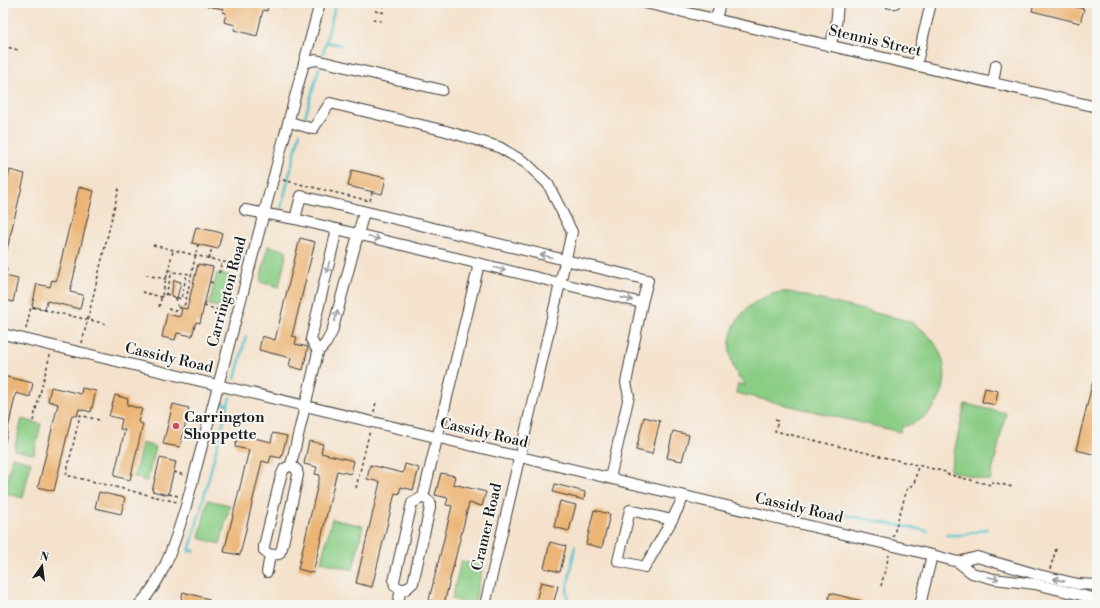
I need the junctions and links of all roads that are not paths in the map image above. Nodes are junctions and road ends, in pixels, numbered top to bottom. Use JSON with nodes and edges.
{"nodes":[{"id":1,"x":320,"y":3,"type":"edge"},
{"id":2,"x":645,"y":3,"type":"edge"},
{"id":3,"x":720,"y":3,"type":"edge"},
{"id":4,"x":838,"y":3,"type":"edge"},
{"id":5,"x":890,"y":3,"type":"edge"},
{"id":6,"x":895,"y":3,"type":"edge"},
{"id":7,"x":931,"y":3,"type":"edge"},
{"id":8,"x":716,"y":19,"type":"junction"},
{"id":9,"x":830,"y":46,"type":"junction"},
{"id":10,"x":304,"y":63,"type":"junction"},
{"id":11,"x":996,"y":65,"type":"dead end"},
{"id":12,"x":916,"y":66,"type":"junction"},
{"id":13,"x":993,"y":83,"type":"junction"},
{"id":14,"x":442,"y":90,"type":"dead end"},
{"id":15,"x":1097,"y":108,"type":"edge"},
{"id":16,"x":290,"y":122,"type":"junction"},
{"id":17,"x":245,"y":210,"type":"dead end"},
{"id":18,"x":364,"y":212,"type":"junction"},
{"id":19,"x":264,"y":213,"type":"junction"},
{"id":20,"x":295,"y":218,"type":"junction"},
{"id":21,"x":337,"y":229,"type":"junction"},
{"id":22,"x":358,"y":234,"type":"junction"},
{"id":23,"x":566,"y":260,"type":"junction"},
{"id":24,"x":479,"y":264,"type":"junction"},
{"id":25,"x":561,"y":284,"type":"junction"},
{"id":26,"x":642,"y":303,"type":"junction"},
{"id":27,"x":3,"y":334,"type":"edge"},
{"id":28,"x":318,"y":352,"type":"junction"},
{"id":29,"x":217,"y":385,"type":"junction"},
{"id":30,"x":306,"y":406,"type":"junction"},
{"id":31,"x":438,"y":437,"type":"junction"},
{"id":32,"x":519,"y":456,"type":"junction"},
{"id":33,"x":292,"y":465,"type":"junction"},
{"id":34,"x":610,"y":478,"type":"junction"},
{"id":35,"x":684,"y":496,"type":"junction"},
{"id":36,"x":423,"y":497,"type":"junction"},
{"id":37,"x":672,"y":520,"type":"junction"},
{"id":38,"x":270,"y":555,"type":"junction"},
{"id":39,"x":932,"y":555,"type":"junction"},
{"id":40,"x":958,"y":562,"type":"junction"},
{"id":41,"x":267,"y":572,"type":"dead end"},
{"id":42,"x":1097,"y":586,"type":"edge"},
{"id":43,"x":401,"y":589,"type":"junction"},
{"id":44,"x":1097,"y":601,"type":"edge"},
{"id":45,"x":398,"y":603,"type":"dead end"},
{"id":46,"x":139,"y":605,"type":"edge"},
{"id":47,"x":485,"y":605,"type":"edge"},
{"id":48,"x":920,"y":605,"type":"edge"}],
"edges":[{"from":1,"to":10,"type":"street","name":"Carrington Road"},
{"from":2,"to":8,"type":"street","name":"Stennis Street"},
{"from":3,"to":8,"type":"street"},
{"from":4,"to":9,"type":"street"},
{"from":5,"to":6,"type":"street"},
{"from":7,"to":12,"type":"street"},
{"from":8,"to":9,"type":"street","name":"Stennis Street"},
{"from":9,"to":12,"type":"street","name":"Stennis Street"},
{"from":10,"to":14,"type":"street"},
{"from":10,"to":16,"type":"street","name":"Carrington Road"},
{"from":11,"to":13,"type":"street"},
{"from":12,"to":13,"type":"street","name":"Stennis Street"},
{"from":13,"to":15,"type":"street","name":"Stennis Street"},
{"from":16,"to":19,"type":"street","name":"Carrington Road"},
{"from":16,"to":23,"type":"street","name":"Cramer Road"},
{"from":17,"to":19,"type":"street"},
{"from":18,"to":20,"type":"street"},
{"from":18,"to":22,"type":"street"},
{"from":23,"to":18,"type":"street","one_way":true},
{"from":19,"to":20,"type":"street"},
{"from":19,"to":29,"type":"street","name":"Carrington Road"},
{"from":20,"to":21,"type":"street"},
{"from":21,"to":22,"type":"street"},
{"from":21,"to":28,"type":"street","one_way":true},
{"from":22,"to":24,"type":"street","one_way":true},
{"from":28,"to":22,"type":"street","one_way":true},
{"from":23,"to":25,"type":"street","name":"Cramer Road"},
{"from":23,"to":26,"type":"street"},
{"from":24,"to":25,"type":"street","one_way":true},
{"from":24,"to":31,"type":"street"},
{"from":25,"to":26,"type":"street","one_way":true},
{"from":25,"to":32,"type":"street","name":"Cramer Road"},
{"from":26,"to":34,"type":"street"},
{"from":27,"to":29,"type":"street","name":"Cassidy Road"},
{"from":28,"to":30,"type":"street"},
{"from":29,"to":30,"type":"street","name":"Cassidy Road"},
{"from":29,"to":46,"type":"street","name":"Carrington Road"},
{"from":30,"to":31,"type":"street","name":"Cassidy Road"},
{"from":30,"to":33,"type":"street"},
{"from":31,"to":32,"type":"street","name":"Cassidy Road"},
{"from":31,"to":36,"type":"street"},
{"from":32,"to":34,"type":"street","name":"Cassidy Road"},
{"from":32,"to":47,"type":"street","name":"Cramer Road"},
{"from":33,"to":38,"type":"street"},
{"from":33,"to":38,"type":"street"},
{"from":34,"to":35,"type":"street","name":"Cassidy Road"},
{"from":35,"to":37,"type":"street"},
{"from":35,"to":39,"type":"street","name":"Cassidy Road"},
{"from":36,"to":43,"type":"street"},
{"from":36,"to":43,"type":"street"},
{"from":37,"to":37,"type":"street"},
{"from":38,"to":41,"type":"street"},
{"from":39,"to":40,"type":"street","name":"Cassidy Road"},
{"from":39,"to":48,"type":"street"},
{"from":42,"to":40,"type":"street","name":"Cassidy Road","one_way":true},
{"from":40,"to":44,"type":"street","name":"Cassidy Road","one_way":true},
{"from":43,"to":45,"type":"street"}]}
